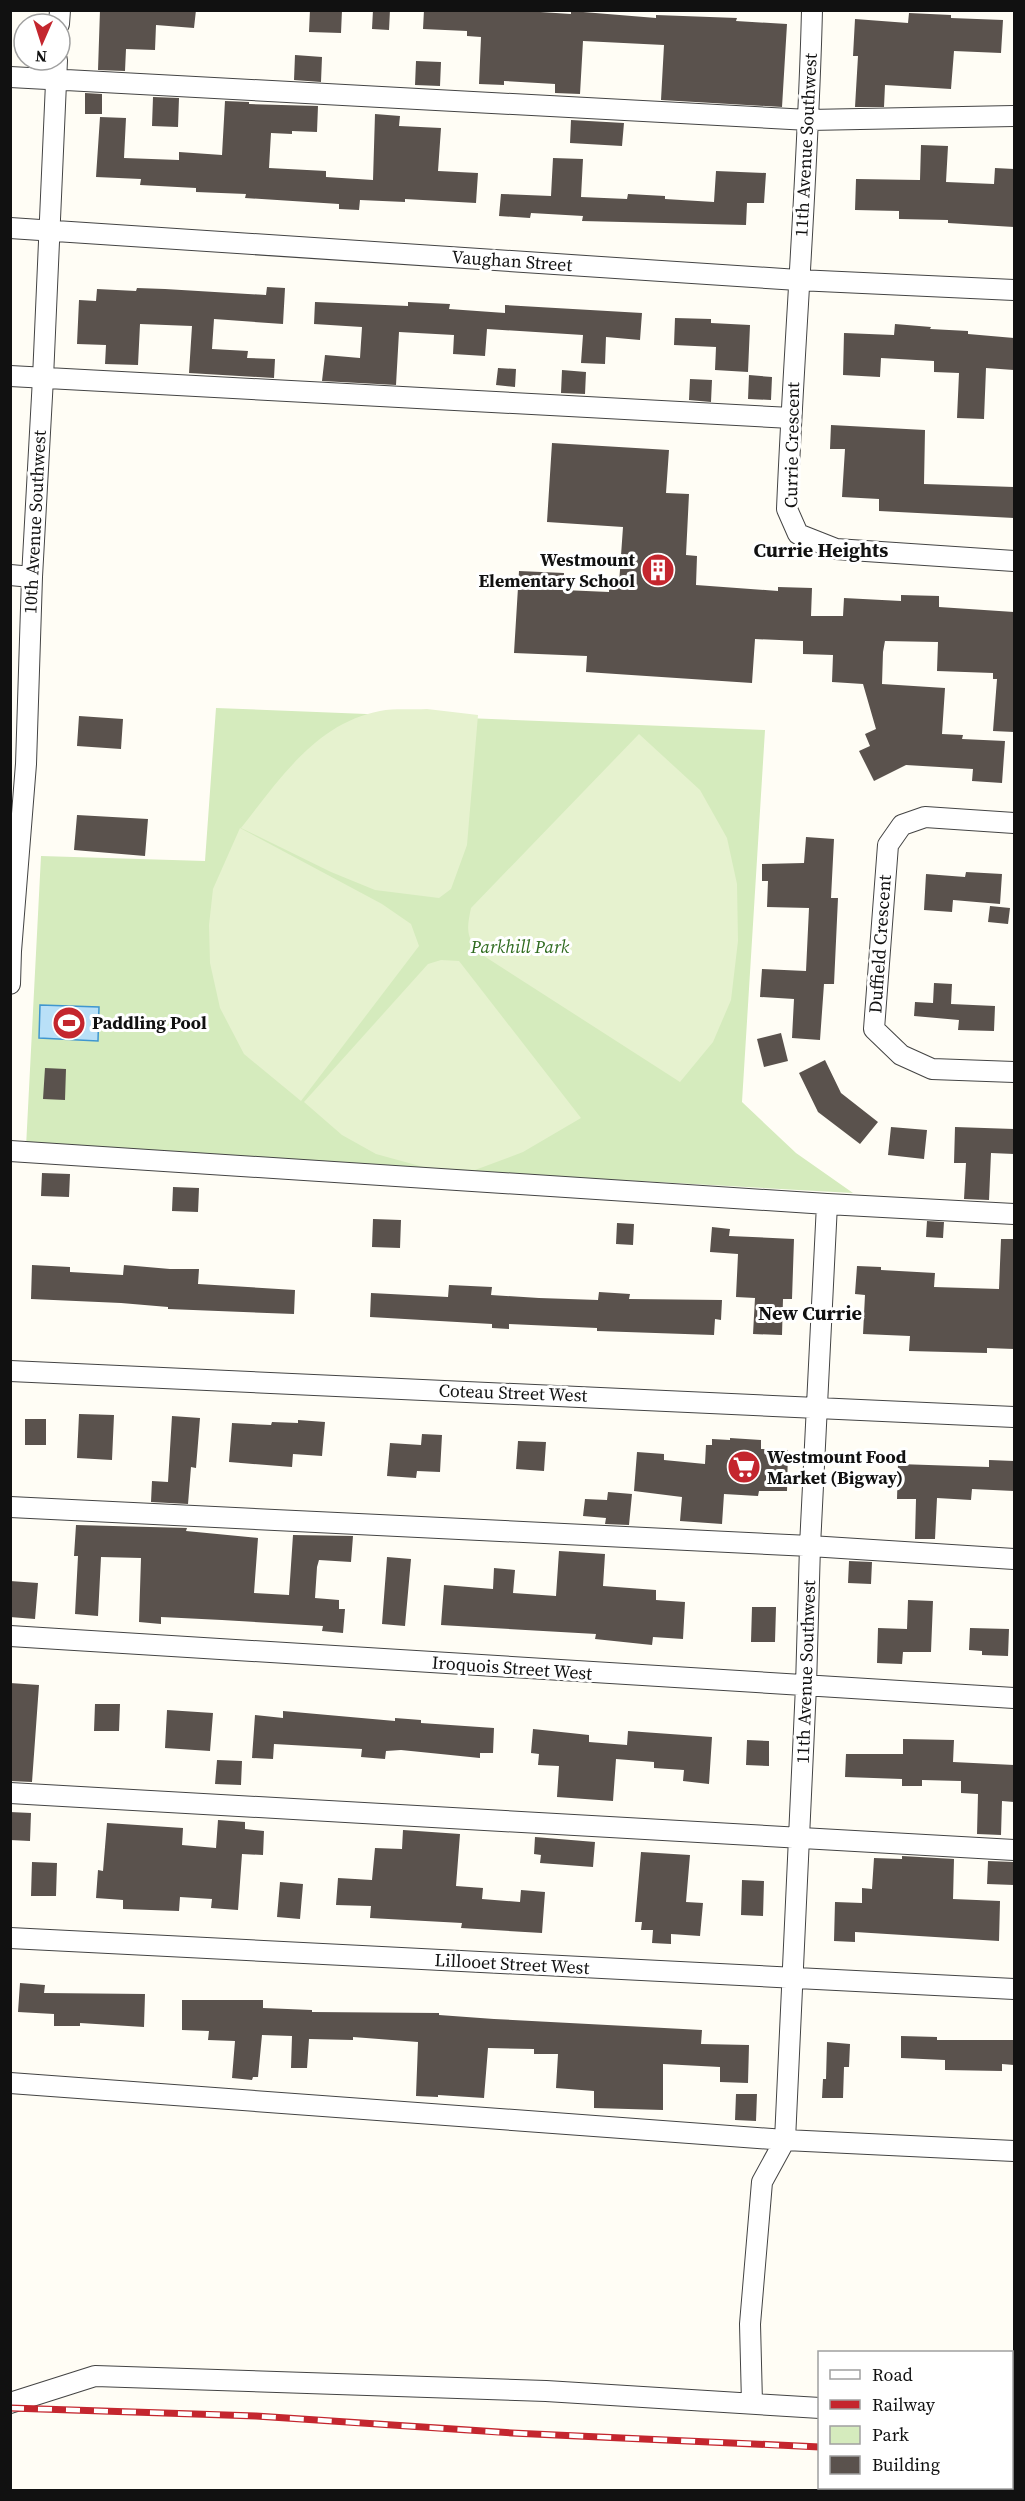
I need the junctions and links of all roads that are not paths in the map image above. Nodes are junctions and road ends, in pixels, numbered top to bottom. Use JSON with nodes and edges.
{"nodes":[{"id":1,"x":812,"y":10,"type":"edge"},
{"id":2,"x":72,"y":71,"type":"edge"},
{"id":3,"x":44,"y":72,"type":"edge"},
{"id":4,"x":57,"y":72,"type":"edge"},
{"id":5,"x":10,"y":77,"type":"edge"},
{"id":6,"x":1014,"y":116,"type":"edge"},
{"id":7,"x":809,"y":120,"type":"junction"},
{"id":8,"x":10,"y":228,"type":"edge"},
{"id":9,"x":48,"y":230,"type":"junction"},
{"id":10,"x":798,"y":280,"type":"junction"},
{"id":11,"x":1014,"y":290,"type":"edge"},
{"id":12,"x":10,"y":376,"type":"edge"},
{"id":13,"x":43,"y":378,"type":"junction"},
{"id":14,"x":790,"y":418,"type":"junction"},
{"id":15,"x":1014,"y":561,"type":"edge"},
{"id":16,"x":10,"y":575,"type":"edge"},
{"id":17,"x":32,"y":576,"type":"junction"},
{"id":18,"x":18,"y":763,"type":"edge"},
{"id":19,"x":1014,"y":823,"type":"edge"},
{"id":20,"x":11,"y":951,"type":"edge"},
{"id":21,"x":10,"y":984,"type":"edge"},
{"id":22,"x":1014,"y":1072,"type":"edge"},
{"id":23,"x":10,"y":1151,"type":"edge"},
{"id":24,"x":827,"y":1204,"type":"junction"},
{"id":25,"x":1014,"y":1214,"type":"edge"},
{"id":26,"x":10,"y":1371,"type":"edge"},
{"id":27,"x":819,"y":1406,"type":"junction"},
{"id":28,"x":1014,"y":1417,"type":"edge"},
{"id":29,"x":10,"y":1507,"type":"edge"},
{"id":30,"x":810,"y":1546,"type":"junction"},
{"id":31,"x":1014,"y":1559,"type":"edge"},
{"id":32,"x":10,"y":1636,"type":"edge"},
{"id":33,"x":806,"y":1686,"type":"junction"},
{"id":34,"x":1014,"y":1698,"type":"edge"},
{"id":35,"x":10,"y":1793,"type":"edge"},
{"id":36,"x":799,"y":1840,"type":"junction"},
{"id":37,"x":1014,"y":1850,"type":"edge"},
{"id":38,"x":10,"y":1938,"type":"edge"},
{"id":39,"x":793,"y":1979,"type":"junction"},
{"id":40,"x":1014,"y":1989,"type":"edge"},
{"id":41,"x":10,"y":2083,"type":"edge"},
{"id":42,"x":785,"y":2140,"type":"junction"},
{"id":43,"x":1014,"y":2151,"type":"edge"},
{"id":44,"x":10,"y":2403,"type":"edge"},
{"id":45,"x":752,"y":2403,"type":"junction"},
{"id":46,"x":818,"y":2408,"type":"edge"}],
"edges":[{"from":1,"to":7,"type":"street","name":"11th Avenue Southwest"},
{"from":2,"to":7,"type":"street"},
{"from":3,"to":5,"type":"street"},
{"from":4,"to":9,"type":"street","name":"10th Avenue Southwest"},
{"from":6,"to":7,"type":"street"},
{"from":7,"to":10,"type":"street","name":"11th Avenue Southwest"},
{"from":8,"to":9,"type":"street","name":"Vaughan Street"},
{"from":9,"to":10,"type":"street","name":"Vaughan Street"},
{"from":9,"to":13,"type":"street","name":"10th Avenue Southwest"},
{"from":10,"to":11,"type":"street","name":"Vaughan Street"},
{"from":10,"to":14,"type":"street","name":"Currie Crescent"},
{"from":12,"to":13,"type":"street"},
{"from":13,"to":14,"type":"street"},
{"from":13,"to":17,"type":"street","name":"10th Avenue Southwest"},
{"from":14,"to":15,"type":"street","name":"Currie Crescent"},
{"from":16,"to":17,"type":"street"},
{"from":17,"to":18,"type":"street","name":"10th Avenue Southwest"},
{"from":18,"to":20,"type":"street","name":"10th Avenue Southwest"},
{"from":19,"to":22,"type":"street","name":"Duffield Crescent"},
{"from":20,"to":21,"type":"street","name":"10th Avenue Southwest"},
{"from":23,"to":24,"type":"street"},
{"from":24,"to":25,"type":"street"},
{"from":24,"to":27,"type":"street","name":"11th Avenue Southwest"},
{"from":26,"to":27,"type":"street","name":"Coteau Street West"},
{"from":27,"to":28,"type":"street","name":"Coteau Street West"},
{"from":27,"to":30,"type":"street","name":"11th Avenue Southwest"},
{"from":29,"to":30,"type":"street"},
{"from":30,"to":31,"type":"street"},
{"from":30,"to":33,"type":"street","name":"11th Avenue Southwest"},
{"from":32,"to":33,"type":"street","name":"Iroquois Street West"},
{"from":33,"to":34,"type":"street","name":"Iroquois Street West"},
{"from":33,"to":36,"type":"street","name":"11th Avenue Southwest"},
{"from":35,"to":36,"type":"street"},
{"from":36,"to":37,"type":"street"},
{"from":36,"to":39,"type":"street","name":"11th Avenue Southwest"},
{"from":38,"to":39,"type":"street","name":"Lillooet Street West"},
{"from":39,"to":40,"type":"street","name":"Lillooet Street West"},
{"from":39,"to":42,"type":"street","name":"11th Avenue Southwest"},
{"from":41,"to":42,"type":"street"},
{"from":42,"to":43,"type":"street"},
{"from":42,"to":45,"type":"street"},
{"from":44,"to":45,"type":"street"},
{"from":45,"to":46,"type":"street"}]}
